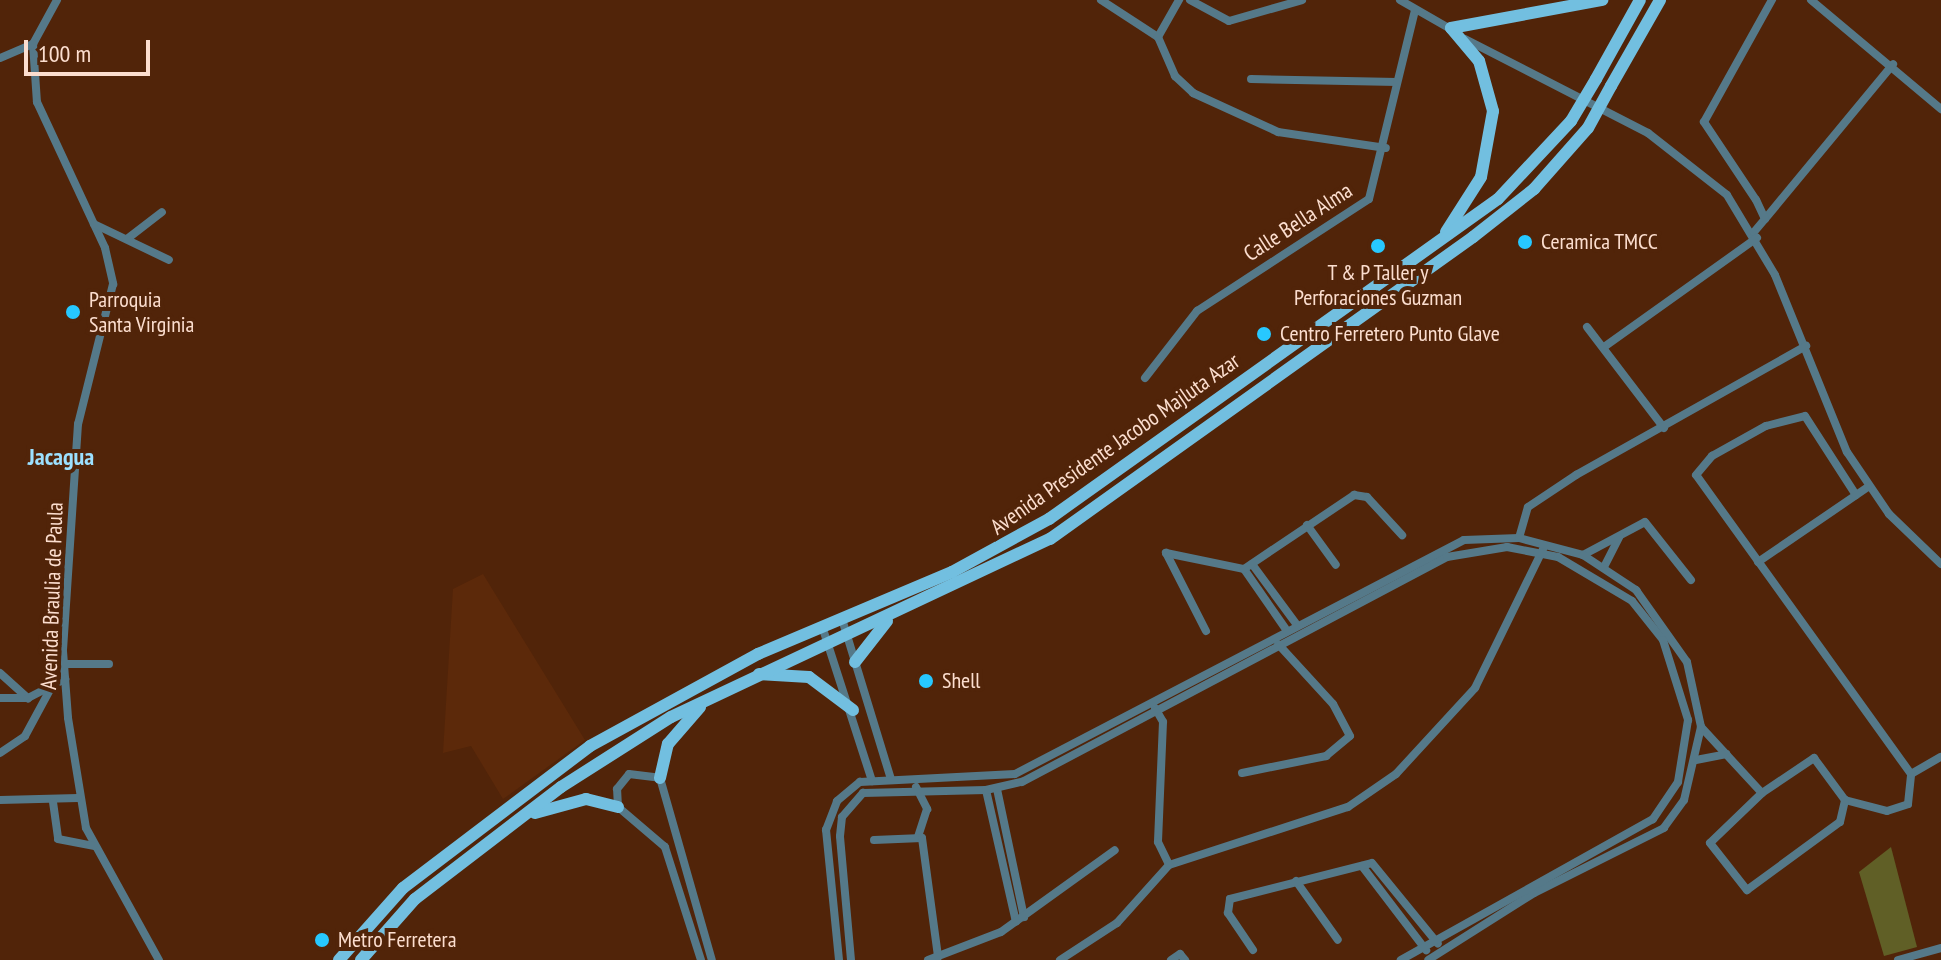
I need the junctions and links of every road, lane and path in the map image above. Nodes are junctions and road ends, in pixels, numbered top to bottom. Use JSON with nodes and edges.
{"nodes":[{"id":1,"x":57,"y":0,"type":"edge"},
{"id":2,"x":1101,"y":0,"type":"edge"},
{"id":3,"x":1179,"y":0,"type":"edge"},
{"id":4,"x":1190,"y":0,"type":"edge"},
{"id":5,"x":1269,"y":0,"type":"edge"},
{"id":6,"x":1302,"y":0,"type":"edge"},
{"id":7,"x":1602,"y":0,"type":"edge"},
{"id":8,"x":1640,"y":0,"type":"edge"},
{"id":9,"x":1660,"y":0,"type":"edge"},
{"id":10,"x":1772,"y":0,"type":"edge"},
{"id":11,"x":1811,"y":0,"type":"edge"},
{"id":12,"x":1405,"y":1,"type":"edge"},
{"id":13,"x":1277,"y":8,"type":"junction"},
{"id":14,"x":1415,"y":10,"type":"junction"},
{"id":15,"x":1451,"y":28,"type":"junction"},
{"id":16,"x":1158,"y":37,"type":"junction"},
{"id":17,"x":33,"y":44,"type":"junction"},
{"id":18,"x":0,"y":58,"type":"edge"},
{"id":19,"x":1893,"y":64,"type":"junction"},
{"id":20,"x":1251,"y":79,"type":"dead end"},
{"id":21,"x":1397,"y":82,"type":"junction"},
{"id":22,"x":1941,"y":109,"type":"edge"},
{"id":23,"x":1386,"y":148,"type":"junction"},
{"id":24,"x":162,"y":212,"type":"dead end"},
{"id":25,"x":1765,"y":219,"type":"junction"},
{"id":26,"x":94,"y":224,"type":"junction"},
{"id":27,"x":1756,"y":235,"type":"junction"},
{"id":28,"x":127,"y":239,"type":"junction"},
{"id":29,"x":1439,"y":241,"type":"junction"},
{"id":30,"x":169,"y":260,"type":"dead end"},
{"id":31,"x":1587,"y":327,"type":"dead end"},
{"id":32,"x":1806,"y":346,"type":"junction"},
{"id":33,"x":1604,"y":347,"type":"junction"},
{"id":34,"x":1145,"y":378,"type":"dead end"},
{"id":35,"x":1664,"y":428,"type":"junction"},
{"id":36,"x":1868,"y":487,"type":"junction"},
{"id":37,"x":1856,"y":495,"type":"junction"},
{"id":38,"x":1307,"y":525,"type":"junction"},
{"id":39,"x":1402,"y":535,"type":"dead end"},
{"id":40,"x":1619,"y":536,"type":"junction"},
{"id":41,"x":1519,"y":538,"type":"junction"},
{"id":42,"x":1544,"y":547,"type":"junction"},
{"id":43,"x":1583,"y":555,"type":"junction"},
{"id":44,"x":1758,"y":562,"type":"junction"},
{"id":45,"x":1941,"y":564,"type":"edge"},
{"id":46,"x":1336,"y":565,"type":"dead end"},
{"id":47,"x":1248,"y":567,"type":"junction"},
{"id":48,"x":1604,"y":567,"type":"junction"},
{"id":49,"x":1691,"y":580,"type":"dead end"},
{"id":50,"x":897,"y":614,"type":"junction"},
{"id":51,"x":842,"y":619,"type":"junction"},
{"id":52,"x":822,"y":626,"type":"junction"},
{"id":53,"x":1299,"y":627,"type":"junction"},
{"id":54,"x":1285,"y":628,"type":"junction"},
{"id":55,"x":1206,"y":631,"type":"dead end"},
{"id":56,"x":846,"y":633,"type":"junction"},
{"id":57,"x":828,"y":641,"type":"junction"},
{"id":58,"x":1278,"y":644,"type":"junction"},
{"id":59,"x":855,"y":662,"type":"junction"},
{"id":60,"x":64,"y":664,"type":"junction"},
{"id":61,"x":109,"y":664,"type":"dead end"},
{"id":62,"x":0,"y":673,"type":"edge"},
{"id":63,"x":755,"y":674,"type":"junction"},
{"id":64,"x":65,"y":679,"type":"junction"},
{"id":65,"x":51,"y":688,"type":"junction"},
{"id":66,"x":0,"y":698,"type":"edge"},
{"id":67,"x":28,"y":698,"type":"junction"},
{"id":68,"x":707,"y":700,"type":"junction"},
{"id":69,"x":1155,"y":708,"type":"junction"},
{"id":70,"x":853,"y":710,"type":"junction"},
{"id":71,"x":876,"y":724,"type":"junction"},
{"id":72,"x":1701,"y":727,"type":"junction"},
{"id":73,"x":860,"y":728,"type":"junction"},
{"id":74,"x":0,"y":753,"type":"edge"},
{"id":75,"x":1726,"y":754,"type":"junction"},
{"id":76,"x":1941,"y":757,"type":"edge"},
{"id":77,"x":1696,"y":760,"type":"junction"},
{"id":78,"x":1242,"y":773,"type":"dead end"},
{"id":79,"x":1911,"y":774,"type":"junction"},
{"id":80,"x":890,"y":776,"type":"junction"},
{"id":81,"x":660,"y":778,"type":"junction"},
{"id":82,"x":872,"y":778,"type":"junction"},
{"id":83,"x":893,"y":787,"type":"junction"},
{"id":84,"x":916,"y":787,"type":"junction"},
{"id":85,"x":997,"y":789,"type":"junction"},
{"id":86,"x":874,"y":790,"type":"junction"},
{"id":87,"x":986,"y":790,"type":"junction"},
{"id":88,"x":1762,"y":793,"type":"junction"},
{"id":89,"x":78,"y":798,"type":"junction"},
{"id":90,"x":0,"y":800,"type":"edge"},
{"id":91,"x":1845,"y":800,"type":"junction"},
{"id":92,"x":53,"y":802,"type":"junction"},
{"id":93,"x":618,"y":807,"type":"junction"},
{"id":94,"x":524,"y":817,"type":"junction"},
{"id":95,"x":918,"y":836,"type":"junction"},
{"id":96,"x":874,"y":840,"type":"dead end"},
{"id":97,"x":93,"y":846,"type":"junction"},
{"id":98,"x":1115,"y":850,"type":"dead end"},
{"id":99,"x":1169,"y":865,"type":"junction"},
{"id":100,"x":1362,"y":866,"type":"junction"},
{"id":101,"x":1296,"y":881,"type":"junction"},
{"id":102,"x":1020,"y":920,"type":"junction"},
{"id":103,"x":1338,"y":940,"type":"dead end"},
{"id":104,"x":1438,"y":944,"type":"junction"},
{"id":105,"x":1941,"y":948,"type":"edge"},
{"id":106,"x":1253,"y":950,"type":"dead end"},
{"id":107,"x":1427,"y":955,"type":"edge"},
{"id":108,"x":933,"y":959,"type":"edge"},
{"id":109,"x":159,"y":960,"type":"edge"},
{"id":110,"x":339,"y":960,"type":"edge"},
{"id":111,"x":361,"y":960,"type":"edge"},
{"id":112,"x":701,"y":960,"type":"edge"},
{"id":113,"x":712,"y":960,"type":"edge"},
{"id":114,"x":839,"y":960,"type":"edge"},
{"id":115,"x":851,"y":960,"type":"edge"},
{"id":116,"x":1060,"y":960,"type":"edge"},
{"id":117,"x":1171,"y":960,"type":"edge"},
{"id":118,"x":1185,"y":960,"type":"edge"},
{"id":119,"x":1401,"y":960,"type":"edge"},
{"id":120,"x":1898,"y":960,"type":"edge"}],
"edges":[{"from":1,"to":17,"type":"street"},
{"from":2,"to":16,"type":"street"},
{"from":3,"to":16,"type":"street"},
{"from":4,"to":13,"type":"street"},
{"from":5,"to":13,"type":"street"},
{"from":6,"to":13,"type":"street"},
{"from":7,"to":15,"type":"main road"},
{"from":8,"to":29,"type":"main road","name":"Avenida Presidente Jacobo Majluta Azar","bridge":true},
{"from":9,"to":50,"type":"main road","name":"Avenida Presidente Jacobo Majluta Azar","bridge":true},
{"from":10,"to":25,"type":"street"},
{"from":11,"to":19,"type":"street"},
{"from":12,"to":14,"type":"street"},
{"from":14,"to":15,"type":"street"},
{"from":14,"to":21,"type":"street","name":"Calle Bella Alma"},
{"from":15,"to":27,"type":"street"},
{"from":15,"to":29,"type":"main road"},
{"from":16,"to":23,"type":"street"},
{"from":17,"to":18,"type":"street"},
{"from":17,"to":26,"type":"street","name":"Avenida Braulia de Paula"},
{"from":19,"to":22,"type":"street"},
{"from":19,"to":25,"type":"street"},
{"from":20,"to":21,"type":"street"},
{"from":21,"to":23,"type":"street","name":"Calle Bella Alma"},
{"from":23,"to":34,"type":"street","name":"Calle Bella Alma"},
{"from":24,"to":28,"type":"street"},
{"from":25,"to":27,"type":"street"},
{"from":26,"to":28,"type":"street"},
{"from":26,"to":60,"type":"street","name":"Avenida Braulia de Paula"},
{"from":27,"to":32,"type":"street"},
{"from":27,"to":33,"type":"street"},
{"from":28,"to":30,"type":"street"},
{"from":29,"to":51,"type":"main road","name":"Avenida Presidente Jacobo Majluta Azar"},
{"from":31,"to":33,"type":"street"},
{"from":32,"to":35,"type":"street"},
{"from":32,"to":36,"type":"street"},
{"from":33,"to":35,"type":"street"},
{"from":35,"to":41,"type":"street"},
{"from":36,"to":37,"type":"street"},
{"from":36,"to":45,"type":"street"},
{"from":37,"to":44,"type":"street"},
{"from":37,"to":44,"type":"street"},
{"from":38,"to":39,"type":"street"},
{"from":38,"to":46,"type":"street"},
{"from":38,"to":47,"type":"street"},
{"from":40,"to":43,"type":"street"},
{"from":40,"to":48,"type":"street"},
{"from":40,"to":49,"type":"street"},
{"from":41,"to":42,"type":"street"},
{"from":41,"to":53,"type":"street"},
{"from":42,"to":43,"type":"street"},
{"from":42,"to":53,"type":"street"},
{"from":42,"to":99,"type":"street"},
{"from":42,"to":104,"type":"street"},
{"from":43,"to":48,"type":"street"},
{"from":44,"to":79,"type":"street"},
{"from":47,"to":53,"type":"street"},
{"from":47,"to":54,"type":"street"},
{"from":47,"to":55,"type":"street"},
{"from":48,"to":72,"type":"street"},
{"from":50,"to":56,"type":"main road","name":"Avenida Presidente Jacobo Majluta Azar"},
{"from":50,"to":59,"type":"main road"},
{"from":51,"to":52,"type":"main road","name":"Avenida Presidente Jacobo Majluta Azar"},
{"from":51,"to":56,"type":"street"},
{"from":52,"to":57,"type":"street"},
{"from":52,"to":110,"type":"main road","name":"Avenida Presidente Jacobo Majluta Azar"},
{"from":53,"to":54,"type":"street"},
{"from":53,"to":58,"type":"street"},
{"from":54,"to":80,"type":"street"},
{"from":56,"to":57,"type":"main road","name":"Avenida Presidente Jacobo Majluta Azar"},
{"from":56,"to":59,"type":"street"},
{"from":57,"to":63,"type":"main road","name":"Avenida Presidente Jacobo Majluta Azar"},
{"from":57,"to":70,"type":"street"},
{"from":58,"to":69,"type":"street"},
{"from":58,"to":78,"type":"street"},
{"from":59,"to":71,"type":"street"},
{"from":60,"to":61,"type":"street"},
{"from":60,"to":64,"type":"street","name":"Avenida Braulia de Paula"},
{"from":62,"to":67,"type":"street"},
{"from":63,"to":68,"type":"main road","name":"Avenida Presidente Jacobo Majluta Azar"},
{"from":63,"to":70,"type":"main road"},
{"from":64,"to":65,"type":"street"},
{"from":64,"to":89,"type":"street","name":"Avenida Braulia de Paula"},
{"from":65,"to":67,"type":"street"},
{"from":65,"to":74,"type":"street"},
{"from":66,"to":67,"type":"street"},
{"from":68,"to":81,"type":"main road"},
{"from":68,"to":94,"type":"main road","name":"Avenida Presidente Jacobo Majluta Azar"},
{"from":69,"to":85,"type":"street"},
{"from":69,"to":99,"type":"street"},
{"from":70,"to":73,"type":"street"},
{"from":71,"to":73,"type":"street"},
{"from":71,"to":80,"type":"street"},
{"from":72,"to":75,"type":"street"},
{"from":72,"to":77,"type":"street"},
{"from":73,"to":82,"type":"street"},
{"from":75,"to":77,"type":"street"},
{"from":75,"to":88,"type":"street"},
{"from":76,"to":79,"type":"street"},
{"from":77,"to":107,"type":"street"},
{"from":79,"to":91,"type":"street"},
{"from":80,"to":82,"type":"street"},
{"from":80,"to":83,"type":"street"},
{"from":81,"to":93,"type":"street"},
{"from":81,"to":113,"type":"street"},
{"from":82,"to":86,"type":"street"},
{"from":82,"to":114,"type":"street"},
{"from":83,"to":84,"type":"street"},
{"from":83,"to":86,"type":"street"},
{"from":84,"to":87,"type":"street"},
{"from":84,"to":95,"type":"street"},
{"from":85,"to":87,"type":"street"},
{"from":85,"to":102,"type":"street"},
{"from":86,"to":115,"type":"street"},
{"from":87,"to":102,"type":"street"},
{"from":88,"to":91,"type":"street"},
{"from":88,"to":91,"type":"street"},
{"from":89,"to":92,"type":"street"},
{"from":89,"to":97,"type":"street","name":"Avenida Braulia de Paula"},
{"from":90,"to":92,"type":"street"},
{"from":92,"to":97,"type":"street"},
{"from":93,"to":94,"type":"main road"},
{"from":93,"to":112,"type":"street"},
{"from":94,"to":111,"type":"main road","name":"Avenida Presidente Jacobo Majluta Azar"},
{"from":95,"to":96,"type":"street"},
{"from":95,"to":108,"type":"street"},
{"from":97,"to":109,"type":"street","name":"Avenida Braulia de Paula"},
{"from":98,"to":102,"type":"street"},
{"from":99,"to":116,"type":"street"},
{"from":100,"to":101,"type":"street"},
{"from":100,"to":104,"type":"street"},
{"from":100,"to":107,"type":"street"},
{"from":101,"to":103,"type":"street"},
{"from":101,"to":106,"type":"street"},
{"from":102,"to":108,"type":"street"},
{"from":104,"to":107,"type":"street"},
{"from":105,"to":120,"type":"street"},
{"from":107,"to":119,"type":"street"},
{"from":117,"to":118,"type":"street"}]}
